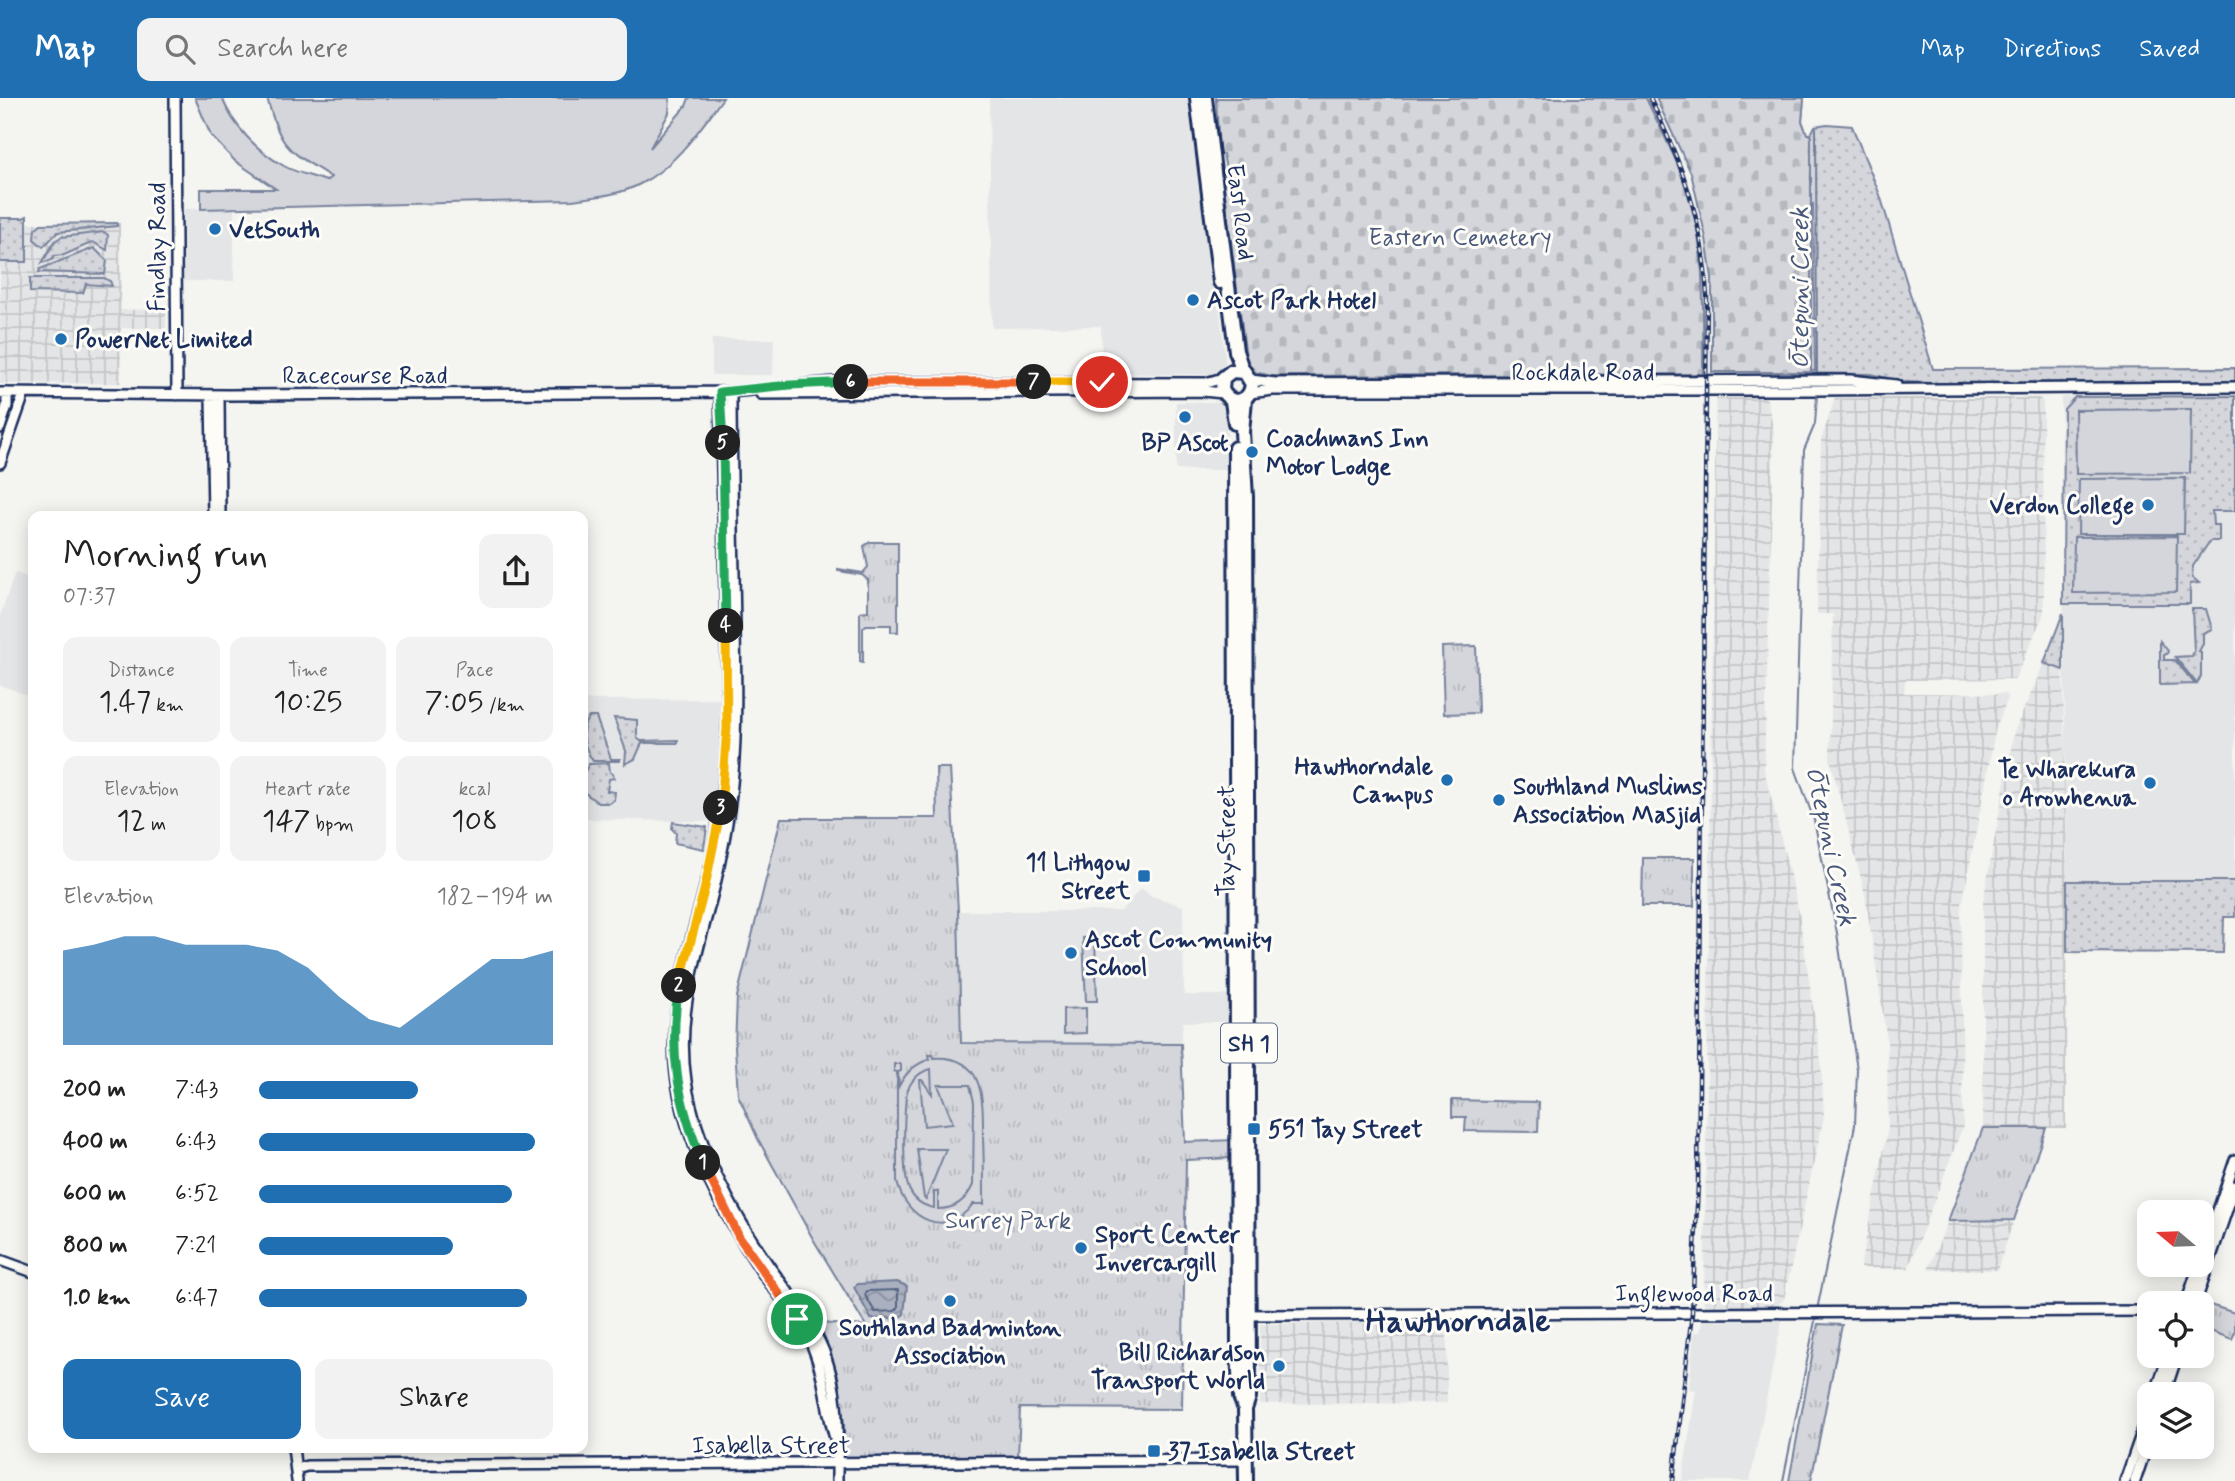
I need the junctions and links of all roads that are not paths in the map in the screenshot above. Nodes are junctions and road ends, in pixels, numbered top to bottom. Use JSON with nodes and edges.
{"nodes":[{"id":1,"x":175,"y":98,"type":"edge"},
{"id":2,"x":1197,"y":98,"type":"edge"},
{"id":3,"x":1205,"y":98,"type":"edge"},
{"id":4,"x":1226,"y":375,"type":"junction"},
{"id":5,"x":883,"y":382,"type":"junction"},
{"id":6,"x":2235,"y":387,"type":"edge"},
{"id":7,"x":1241,"y":390,"type":"junction"},
{"id":8,"x":720,"y":392,"type":"junction"},
{"id":9,"x":731,"y":392,"type":"junction"},
{"id":10,"x":3,"y":393,"type":"edge"},
{"id":11,"x":24,"y":394,"type":"junction"},
{"id":12,"x":883,"y":394,"type":"junction"},
{"id":13,"x":177,"y":395,"type":"junction"},
{"id":14,"x":215,"y":395,"type":"junction"},
{"id":15,"x":0,"y":428,"type":"edge"},
{"id":16,"x":0,"y":463,"type":"edge"},
{"id":17,"x":214,"y":511,"type":"edge"},
{"id":18,"x":220,"y":511,"type":"edge"},
{"id":19,"x":2235,"y":1160,"type":"edge"},
{"id":20,"x":2235,"y":1186,"type":"edge"},
{"id":21,"x":2214,"y":1228,"type":"edge"},
{"id":22,"x":2214,"y":1236,"type":"edge"},
{"id":23,"x":0,"y":1260,"type":"edge"},
{"id":24,"x":28,"y":1270,"type":"edge"},
{"id":25,"x":2137,"y":1311,"type":"edge"},
{"id":26,"x":1243,"y":1315,"type":"junction"},
{"id":27,"x":836,"y":1440,"type":"junction"},
{"id":28,"x":2137,"y":1446,"type":"edge"},
{"id":29,"x":296,"y":1453,"type":"edge"},
{"id":30,"x":2142,"y":1459,"type":"edge"},
{"id":31,"x":1246,"y":1460,"type":"junction"},
{"id":32,"x":837,"y":1464,"type":"junction"},
{"id":33,"x":296,"y":1469,"type":"junction"},
{"id":34,"x":297,"y":1481,"type":"edge"},
{"id":35,"x":837,"y":1481,"type":"edge"},
{"id":36,"x":1246,"y":1481,"type":"edge"},
{"id":37,"x":2125,"y":1481,"type":"edge"},
{"id":38,"x":2135,"y":1481,"type":"edge"}],
"edges":[{"from":1,"to":13,"type":"street","name":"Findlay Road"},
{"from":2,"to":4,"type":"highway","name":"East Road","number":"SH 1"},
{"from":3,"to":7,"type":"highway","name":"East Road","number":"SH 1"},
{"from":4,"to":5,"type":"street","name":"Racecourse Road"},
{"from":4,"to":7,"type":"highway","number":"SH 1"},
{"from":4,"to":7,"type":"highway"},
{"from":5,"to":9,"type":"street","name":"Racecourse Road"},
{"from":5,"to":12,"type":"street"},
{"from":6,"to":7,"type":"street","name":"Rockdale Road"},
{"from":7,"to":12,"type":"street","name":"Racecourse Road"},
{"from":7,"to":26,"type":"highway","name":"Tay Street","number":"SH 1"},
{"from":8,"to":9,"type":"street","name":"Racecourse Road"},
{"from":8,"to":14,"type":"street","name":"Racecourse Road"},
{"from":8,"to":27,"type":"street"},
{"from":9,"to":12,"type":"street","name":"Racecourse Road"},
{"from":9,"to":27,"type":"street"},
{"from":10,"to":11,"type":"street","name":"Racecourse Road"},
{"from":10,"to":15,"type":"street"},
{"from":11,"to":13,"type":"street","name":"Racecourse Road"},
{"from":11,"to":16,"type":"street"},
{"from":13,"to":14,"type":"street","name":"Racecourse Road"},
{"from":14,"to":17,"type":"street"},
{"from":14,"to":18,"type":"street"},
{"from":19,"to":21,"type":"street"},
{"from":20,"to":22,"type":"street"},
{"from":23,"to":24,"type":"street"},
{"from":25,"to":26,"type":"street","name":"Inglewood Road"},
{"from":26,"to":31,"type":"highway","name":"Tay Street","number":"SH 1"},
{"from":27,"to":32,"type":"street"},
{"from":28,"to":37,"type":"street"},
{"from":29,"to":33,"type":"street"},
{"from":30,"to":38,"type":"street"},
{"from":31,"to":32,"type":"street","name":"Isabella Street"},
{"from":31,"to":36,"type":"highway","name":"Tay Street","number":"SH 1"},
{"from":32,"to":33,"type":"street","name":"Isabella Street"},
{"from":32,"to":35,"type":"street"},
{"from":33,"to":34,"type":"street"}]}
